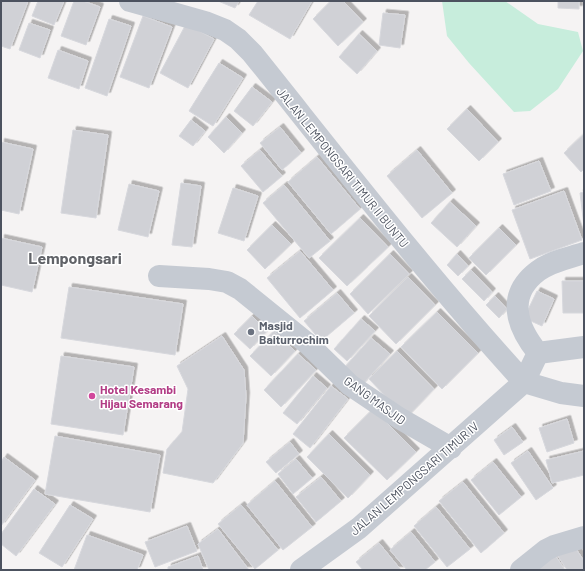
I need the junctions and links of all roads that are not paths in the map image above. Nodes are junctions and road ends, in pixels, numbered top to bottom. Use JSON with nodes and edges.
{"nodes":[{"id":1,"x":130,"y":1,"type":"edge"},
{"id":2,"x":584,"y":253,"type":"edge"},
{"id":3,"x":159,"y":276,"type":"dead end"},
{"id":4,"x":584,"y":347,"type":"edge"},
{"id":5,"x":538,"y":354,"type":"junction"},
{"id":6,"x":524,"y":382,"type":"junction"},
{"id":7,"x":584,"y":396,"type":"edge"},
{"id":8,"x":451,"y":448,"type":"junction"},
{"id":9,"x":584,"y":537,"type":"edge"},
{"id":10,"x":301,"y":570,"type":"edge"},
{"id":11,"x":521,"y":570,"type":"edge"}],
"edges":[{"from":1,"to":6,"type":"street","name":"JALAN LEMPONGSARI TIMUR II BUNTU"},
{"from":2,"to":5,"type":"street"},
{"from":3,"to":8,"type":"street","name":"GANG MASJID"},
{"from":4,"to":5,"type":"street"},
{"from":5,"to":6,"type":"street"},
{"from":6,"to":7,"type":"street"},
{"from":6,"to":8,"type":"street","name":"JALAN LEMPONGSARI TIMUR IV"},
{"from":8,"to":10,"type":"street","name":"JALAN LEMPONGSARI TIMUR IV"},
{"from":9,"to":11,"type":"street"}]}
